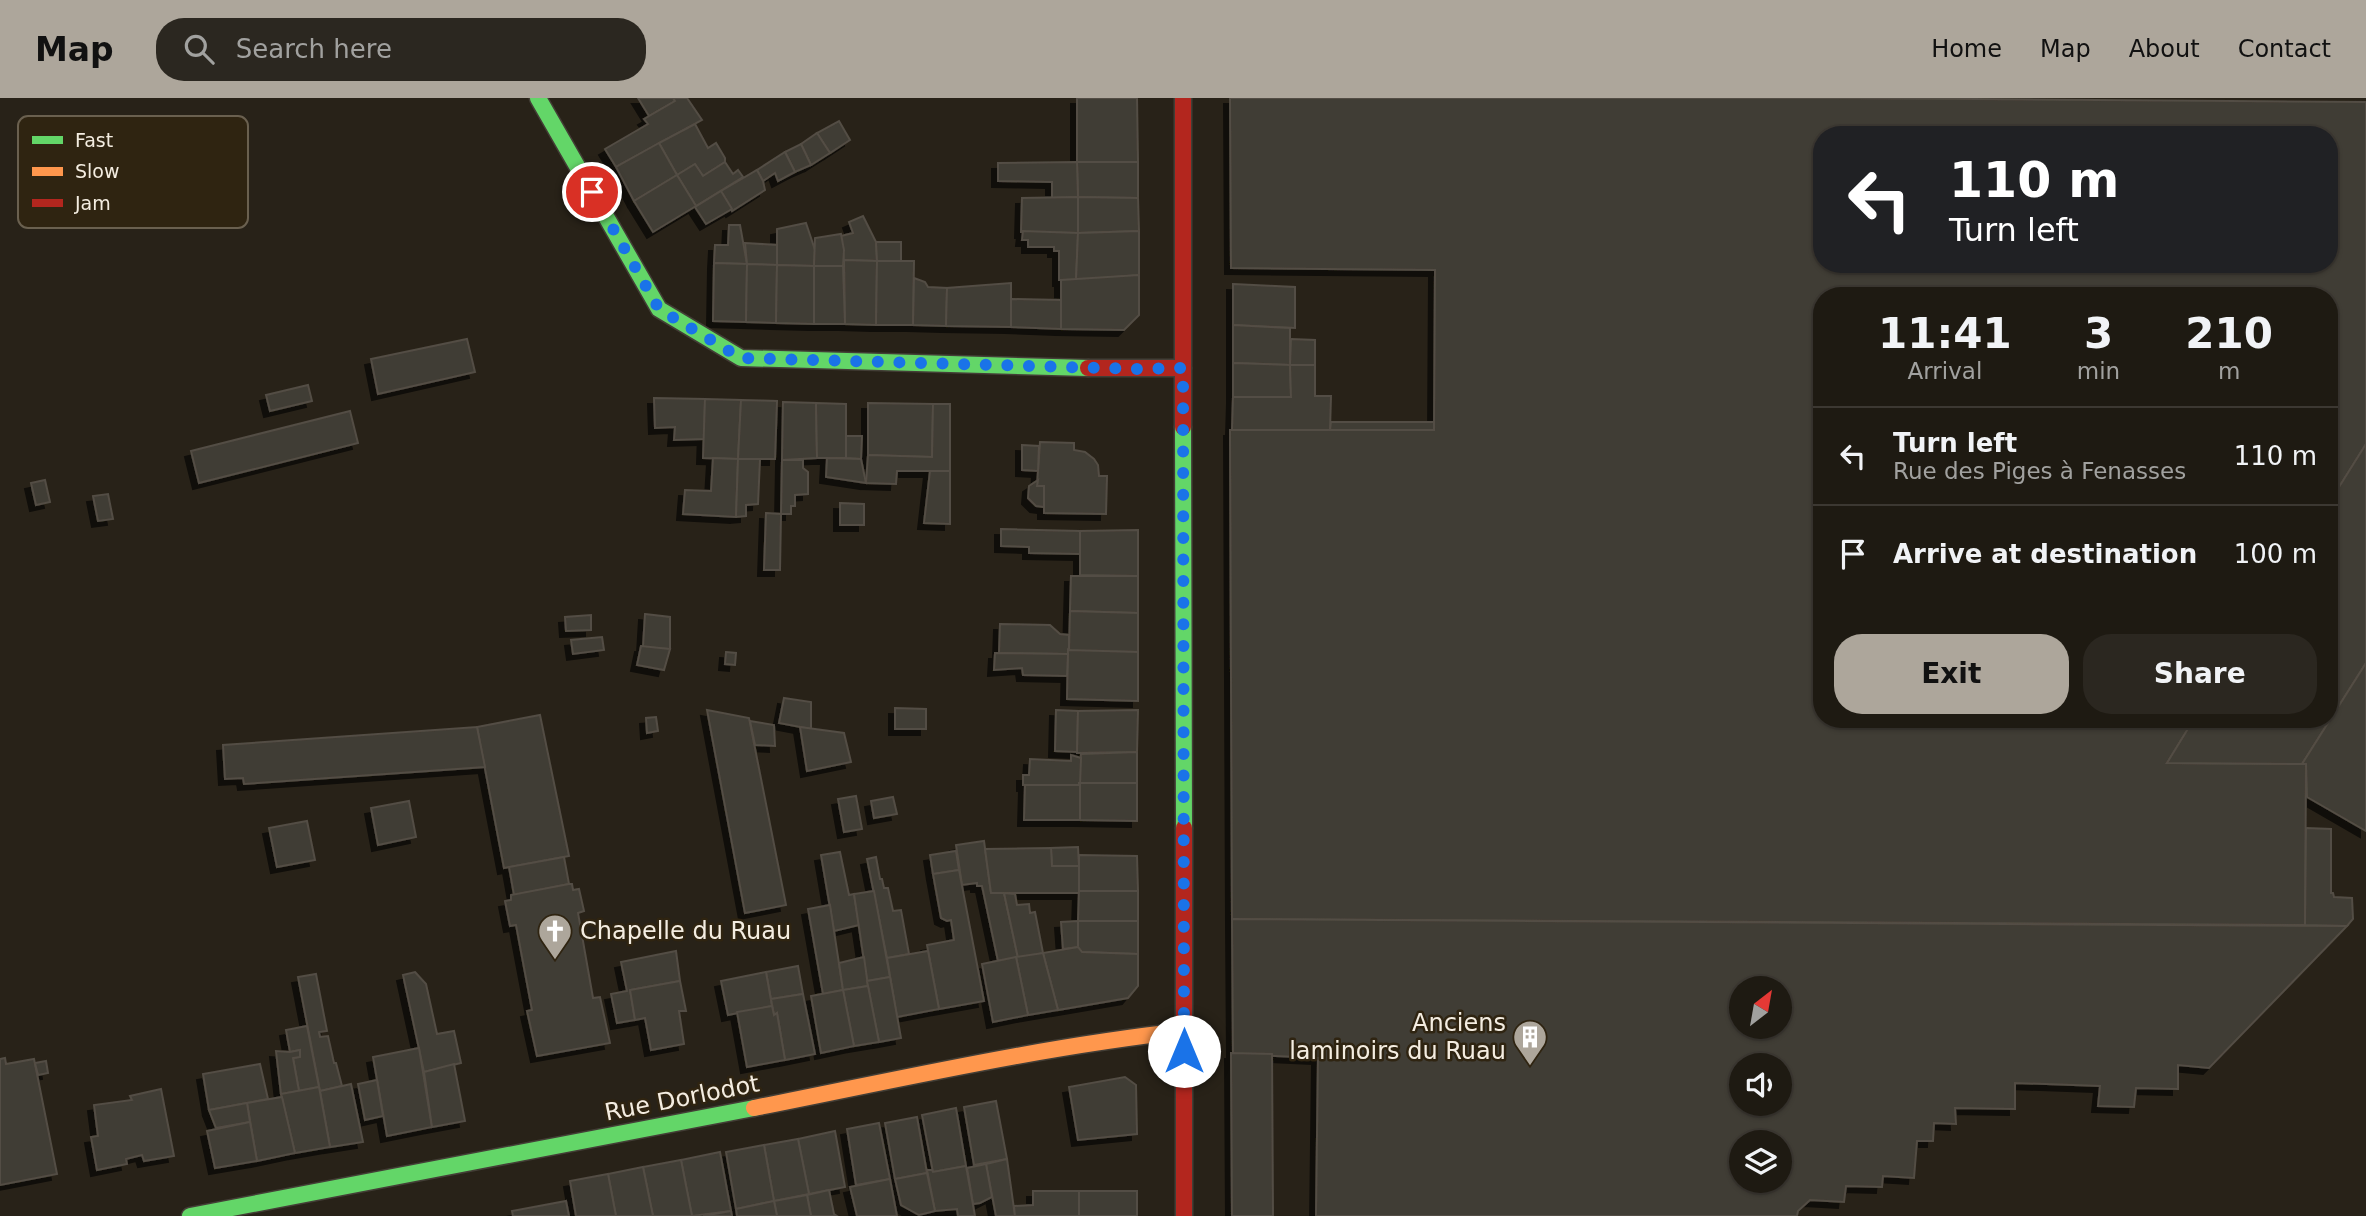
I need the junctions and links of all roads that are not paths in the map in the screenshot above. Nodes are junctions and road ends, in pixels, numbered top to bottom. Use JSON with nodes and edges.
{"nodes":[{"id":1,"x":538,"y":98,"type":"edge"},
{"id":2,"x":1183,"y":98,"type":"edge"},
{"id":3,"x":1183,"y":368,"type":"junction"},
{"id":4,"x":1184,"y":1031,"type":"junction"},
{"id":5,"x":190,"y":1216,"type":"edge"},
{"id":6,"x":1184,"y":1216,"type":"edge"}],
"edges":[{"from":1,"to":3,"type":"street"},
{"from":2,"to":3,"type":"street"},
{"from":3,"to":4,"type":"street"},
{"from":4,"to":5,"type":"street","name":"Rue Dorlodot"},
{"from":4,"to":6,"type":"street"}]}
